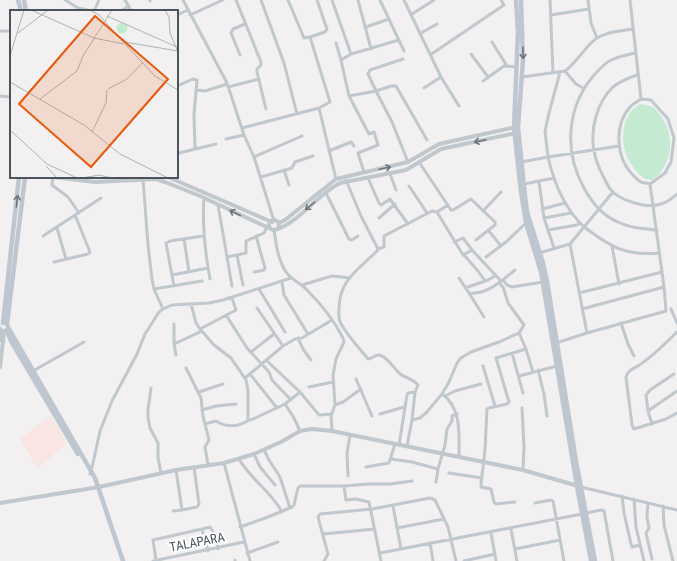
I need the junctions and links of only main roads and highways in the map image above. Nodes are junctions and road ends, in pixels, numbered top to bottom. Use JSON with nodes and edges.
{"nodes":[{"id":1,"x":18,"y":0,"type":"edge"},
{"id":2,"x":24,"y":0,"type":"edge"},
{"id":3,"x":516,"y":0,"type":"edge"},
{"id":4,"x":521,"y":0,"type":"edge"},
{"id":5,"x":21,"y":10,"type":"edge"},
{"id":6,"x":26,"y":10,"type":"edge"},
{"id":7,"x":516,"y":127,"type":"junction"},
{"id":8,"x":516,"y":133,"type":"junction"},
{"id":9,"x":19,"y":178,"type":"edge"},
{"id":10,"x":26,"y":178,"type":"edge"},
{"id":11,"x":3,"y":327,"type":"edge"},
{"id":12,"x":90,"y":472,"type":"junction"},
{"id":13,"x":579,"y":486,"type":"junction"},
{"id":14,"x":97,"y":487,"type":"junction"},
{"id":15,"x":584,"y":514,"type":"junction"},
{"id":16,"x":119,"y":561,"type":"edge"},
{"id":17,"x":122,"y":561,"type":"edge"},
{"id":18,"x":591,"y":561,"type":"edge"},
{"id":19,"x":595,"y":561,"type":"edge"}],
"edges":[{"from":1,"to":5,"type":"main road"},
{"from":2,"to":6,"type":"main road"},
{"from":3,"to":7,"type":"main road"},
{"from":4,"to":7,"type":"main road","one_way":true},
{"from":7,"to":8,"type":"main road"},
{"from":8,"to":13,"type":"main road"},
{"from":8,"to":13,"type":"main road"},
{"from":11,"to":9,"type":"main road","one_way":true},
{"from":10,"to":11,"type":"main road"},
{"from":11,"to":12,"type":"main road"},
{"from":11,"to":12,"type":"main road"},
{"from":12,"to":14,"type":"main road"},
{"from":13,"to":15,"type":"main road"},
{"from":14,"to":16,"type":"main road"},
{"from":14,"to":17,"type":"main road"},
{"from":15,"to":18,"type":"main road"},
{"from":15,"to":19,"type":"main road"}]}
